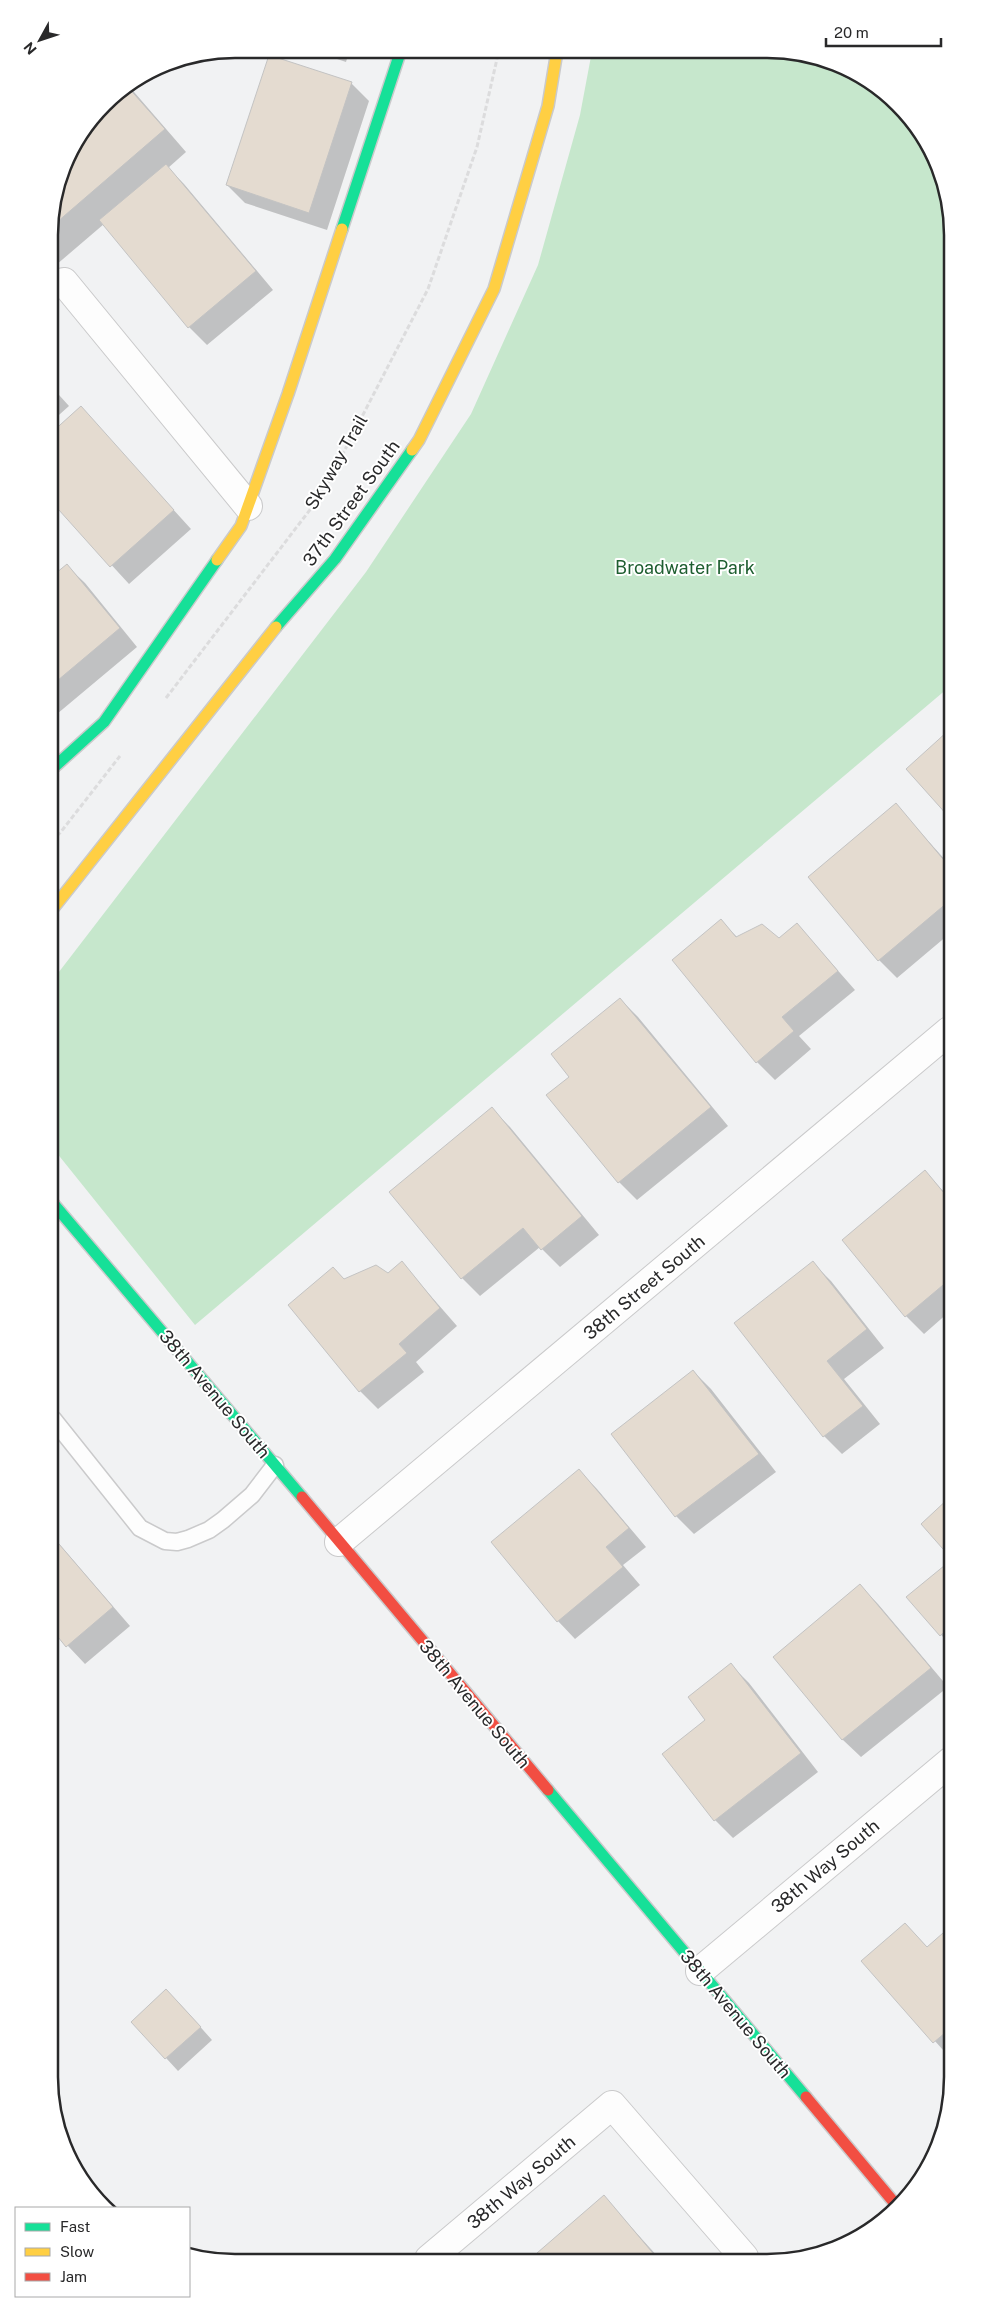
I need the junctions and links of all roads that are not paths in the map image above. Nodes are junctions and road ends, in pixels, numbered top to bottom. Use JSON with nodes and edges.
{"nodes":[{"id":1,"x":398,"y":58,"type":"edge"},
{"id":2,"x":557,"y":58,"type":"edge"},
{"id":3,"x":64,"y":282,"type":"dead end"},
{"id":4,"x":248,"y":506,"type":"junction"},
{"id":5,"x":58,"y":764,"type":"edge"},
{"id":6,"x":58,"y":902,"type":"edge"},
{"id":7,"x":944,"y":1035,"type":"edge"},
{"id":8,"x":58,"y":1209,"type":"edge"},
{"id":9,"x":58,"y":1426,"type":"edge"},
{"id":10,"x":275,"y":1465,"type":"junction"},
{"id":11,"x":339,"y":1542,"type":"junction"},
{"id":12,"x":944,"y":1767,"type":"edge"},
{"id":13,"x":700,"y":1971,"type":"junction"},
{"id":14,"x":893,"y":2202,"type":"edge"},
{"id":15,"x":435,"y":2254,"type":"edge"},
{"id":16,"x":741,"y":2254,"type":"edge"}],
"edges":[{"from":1,"to":4,"type":"street"},
{"from":2,"to":6,"type":"street","name":"37th Street South"},
{"from":3,"to":4,"type":"street"},
{"from":4,"to":5,"type":"street"},
{"from":7,"to":11,"type":"street","name":"38th Street South"},
{"from":8,"to":10,"type":"street","name":"38th Avenue South"},
{"from":9,"to":10,"type":"lane"},
{"from":10,"to":11,"type":"street","name":"38th Avenue South"},
{"from":11,"to":13,"type":"street","name":"38th Avenue South"},
{"from":12,"to":13,"type":"street","name":"38th Way South"},
{"from":13,"to":14,"type":"street","name":"38th Avenue South"},
{"from":15,"to":16,"type":"street","name":"38th Way South"}]}
